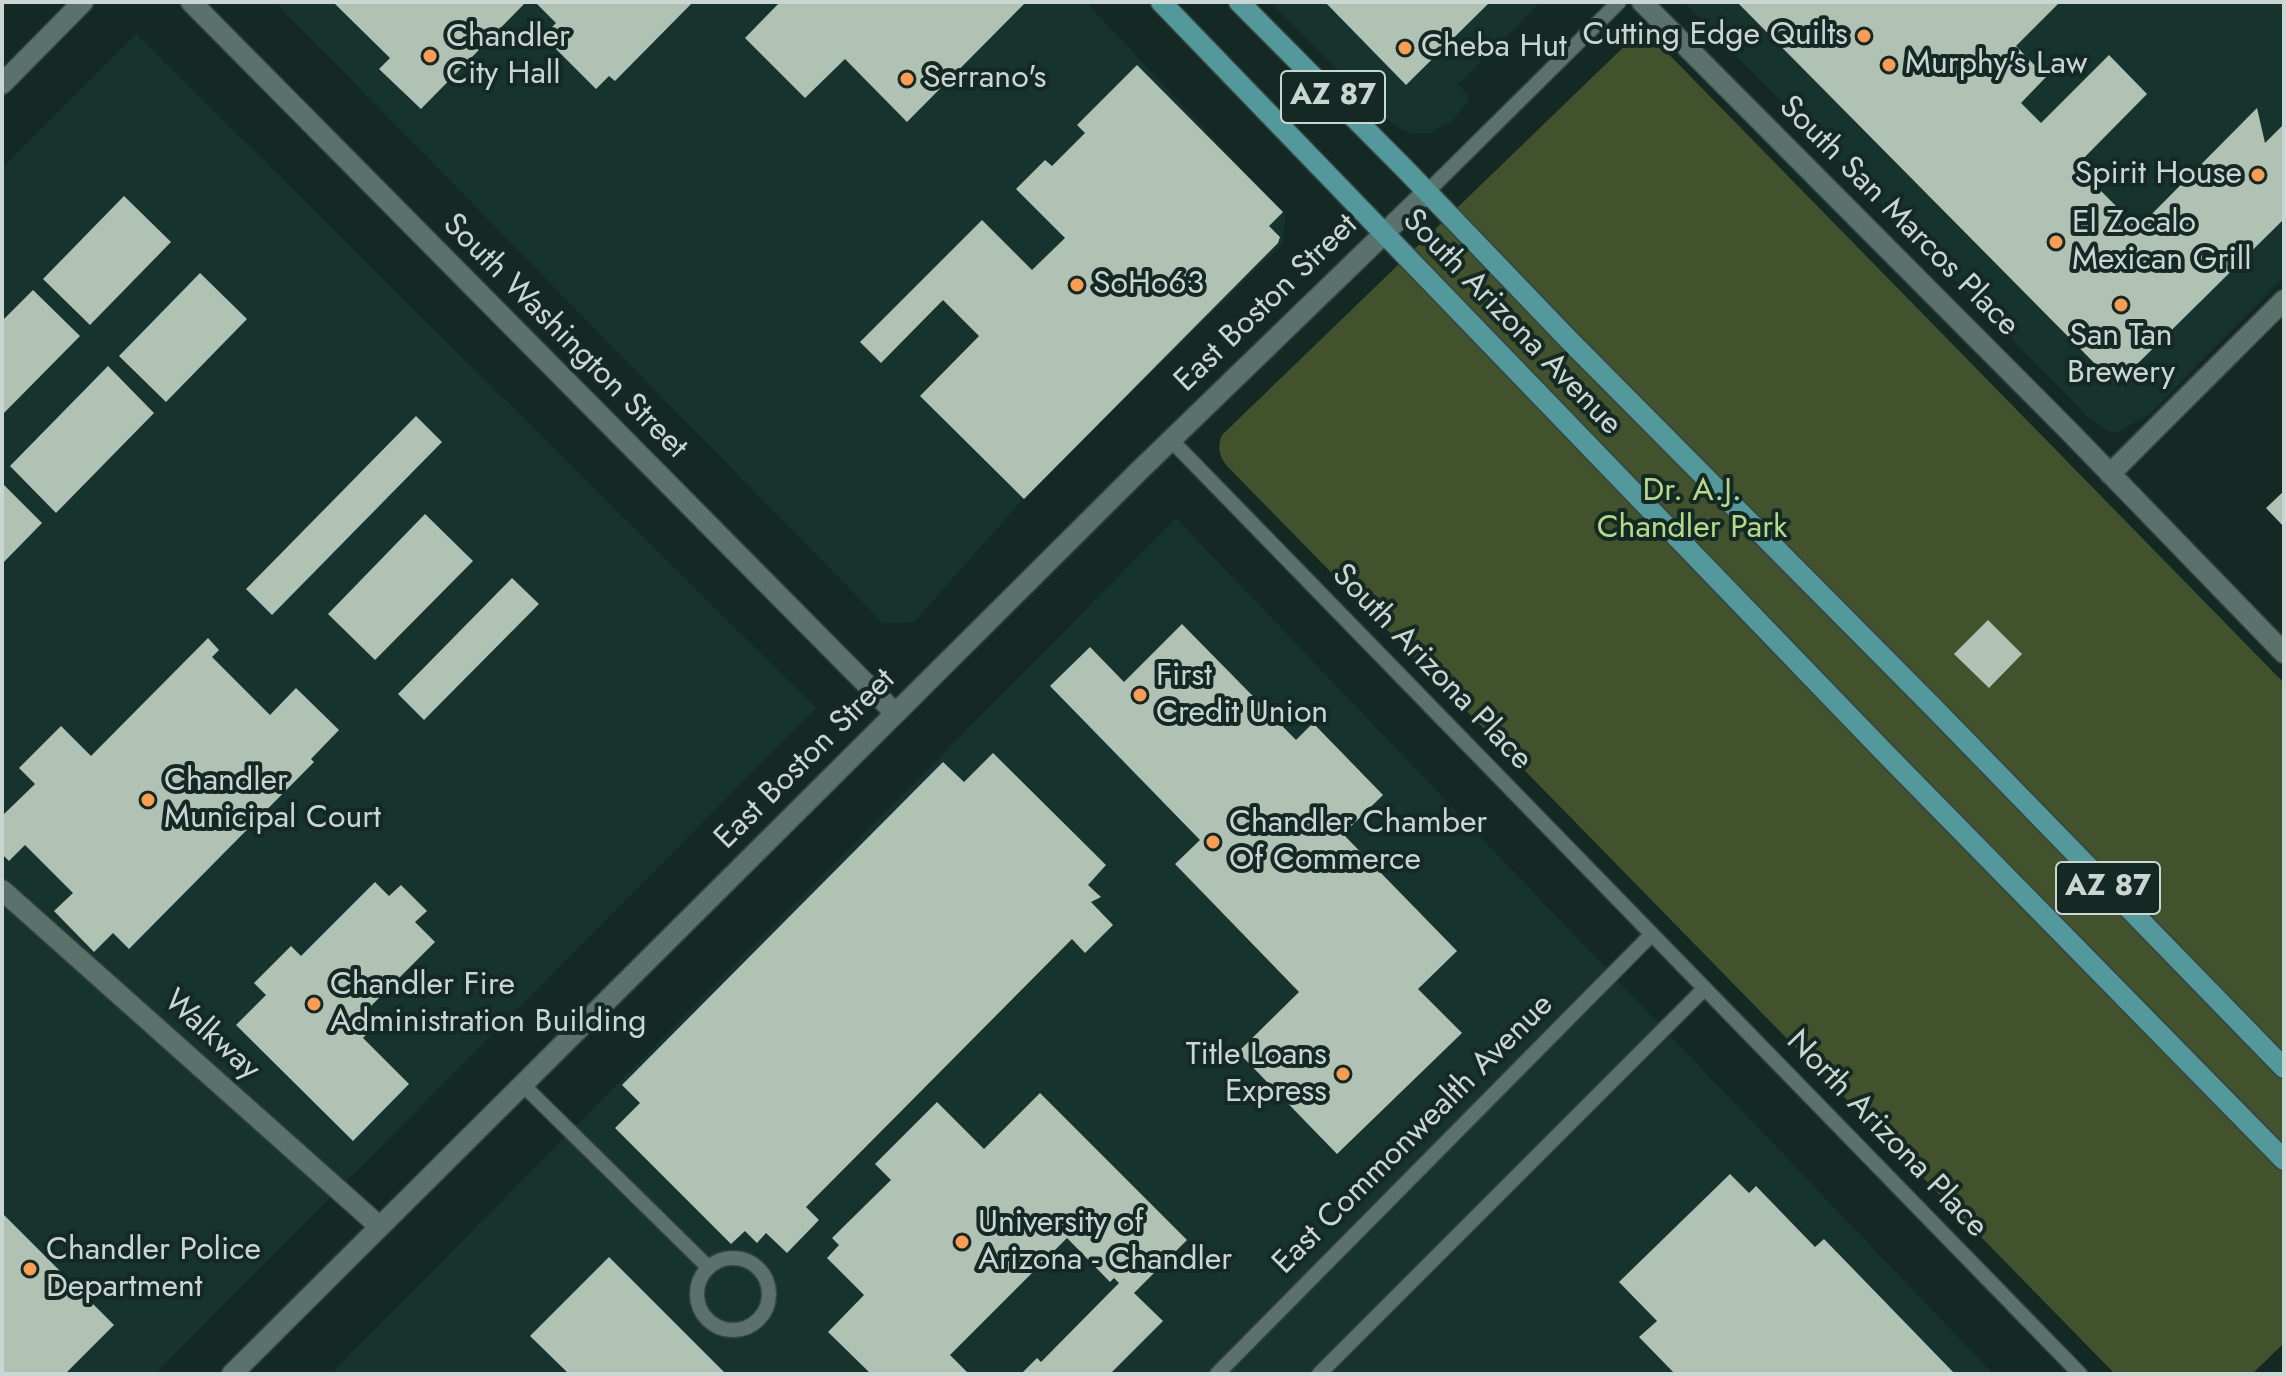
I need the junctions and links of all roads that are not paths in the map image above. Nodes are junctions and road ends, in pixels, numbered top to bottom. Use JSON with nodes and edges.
{"nodes":[{"id":1,"x":83,"y":2,"type":"edge"},
{"id":2,"x":191,"y":2,"type":"edge"},
{"id":3,"x":1161,"y":2,"type":"edge"},
{"id":4,"x":1239,"y":2,"type":"edge"},
{"id":5,"x":1619,"y":2,"type":"edge"},
{"id":6,"x":1642,"y":2,"type":"edge"},
{"id":7,"x":2,"y":84,"type":"edge"},
{"id":8,"x":1427,"y":192,"type":"junction"},
{"id":9,"x":1383,"y":234,"type":"junction"},
{"id":10,"x":2284,"y":300,"type":"edge"},
{"id":11,"x":1171,"y":440,"type":"junction"},
{"id":12,"x":2110,"y":474,"type":"junction"},
{"id":13,"x":2284,"y":653,"type":"edge"},
{"id":14,"x":895,"y":713,"type":"junction"},
{"id":15,"x":2,"y":890,"type":"edge"},
{"id":16,"x":1651,"y":935,"type":"junction"},
{"id":17,"x":1704,"y":989,"type":"junction"},
{"id":18,"x":2284,"y":1068,"type":"edge"},
{"id":19,"x":523,"y":1085,"type":"junction"},
{"id":20,"x":2284,"y":1160,"type":"edge"},
{"id":21,"x":379,"y":1226,"type":"junction"},
{"id":22,"x":708,"y":1267,"type":"junction"},
{"id":23,"x":232,"y":1374,"type":"edge"},
{"id":24,"x":1217,"y":1374,"type":"edge"},
{"id":25,"x":1319,"y":1374,"type":"edge"},
{"id":26,"x":2080,"y":1374,"type":"edge"}],
"edges":[{"from":1,"to":7,"type":"street"},
{"from":2,"to":14,"type":"street","name":"South Washington Street"},
{"from":3,"to":9,"type":"main road","name":"South Arizona Avenue","number":"AZ 87"},
{"from":4,"to":8,"type":"main road","name":"South Arizona Avenue","number":"AZ 87"},
{"from":5,"to":8,"type":"lane"},
{"from":6,"to":12,"type":"street","name":"South San Marcos Place"},
{"from":8,"to":9,"type":"street","name":"East Boston Street"},
{"from":8,"to":18,"type":"main road","name":"South Arizona Avenue","number":"AZ 87"},
{"from":9,"to":11,"type":"street","name":"East Boston Street"},
{"from":9,"to":20,"type":"main road","name":"South Arizona Avenue","number":"AZ 87"},
{"from":10,"to":12,"type":"street"},
{"from":11,"to":14,"type":"street","name":"East Boston Street"},
{"from":11,"to":16,"type":"lane","name":"South Arizona Place"},
{"from":12,"to":13,"type":"street","name":"South San Marcos Place"},
{"from":14,"to":19,"type":"street","name":"East Boston Street"},
{"from":15,"to":21,"type":"street","name":"Walkway"},
{"from":16,"to":17,"type":"lane","name":"North Arizona Place"},
{"from":16,"to":24,"type":"lane","name":"East Commonwealth Avenue"},
{"from":17,"to":25,"type":"lane"},
{"from":17,"to":26,"type":"lane","name":"North Arizona Place"},
{"from":19,"to":21,"type":"street","name":"East Boston Street"},
{"from":19,"to":22,"type":"lane"},
{"from":21,"to":23,"type":"street","name":"East Boston Street"},
{"from":22,"to":22,"type":"lane"}]}
